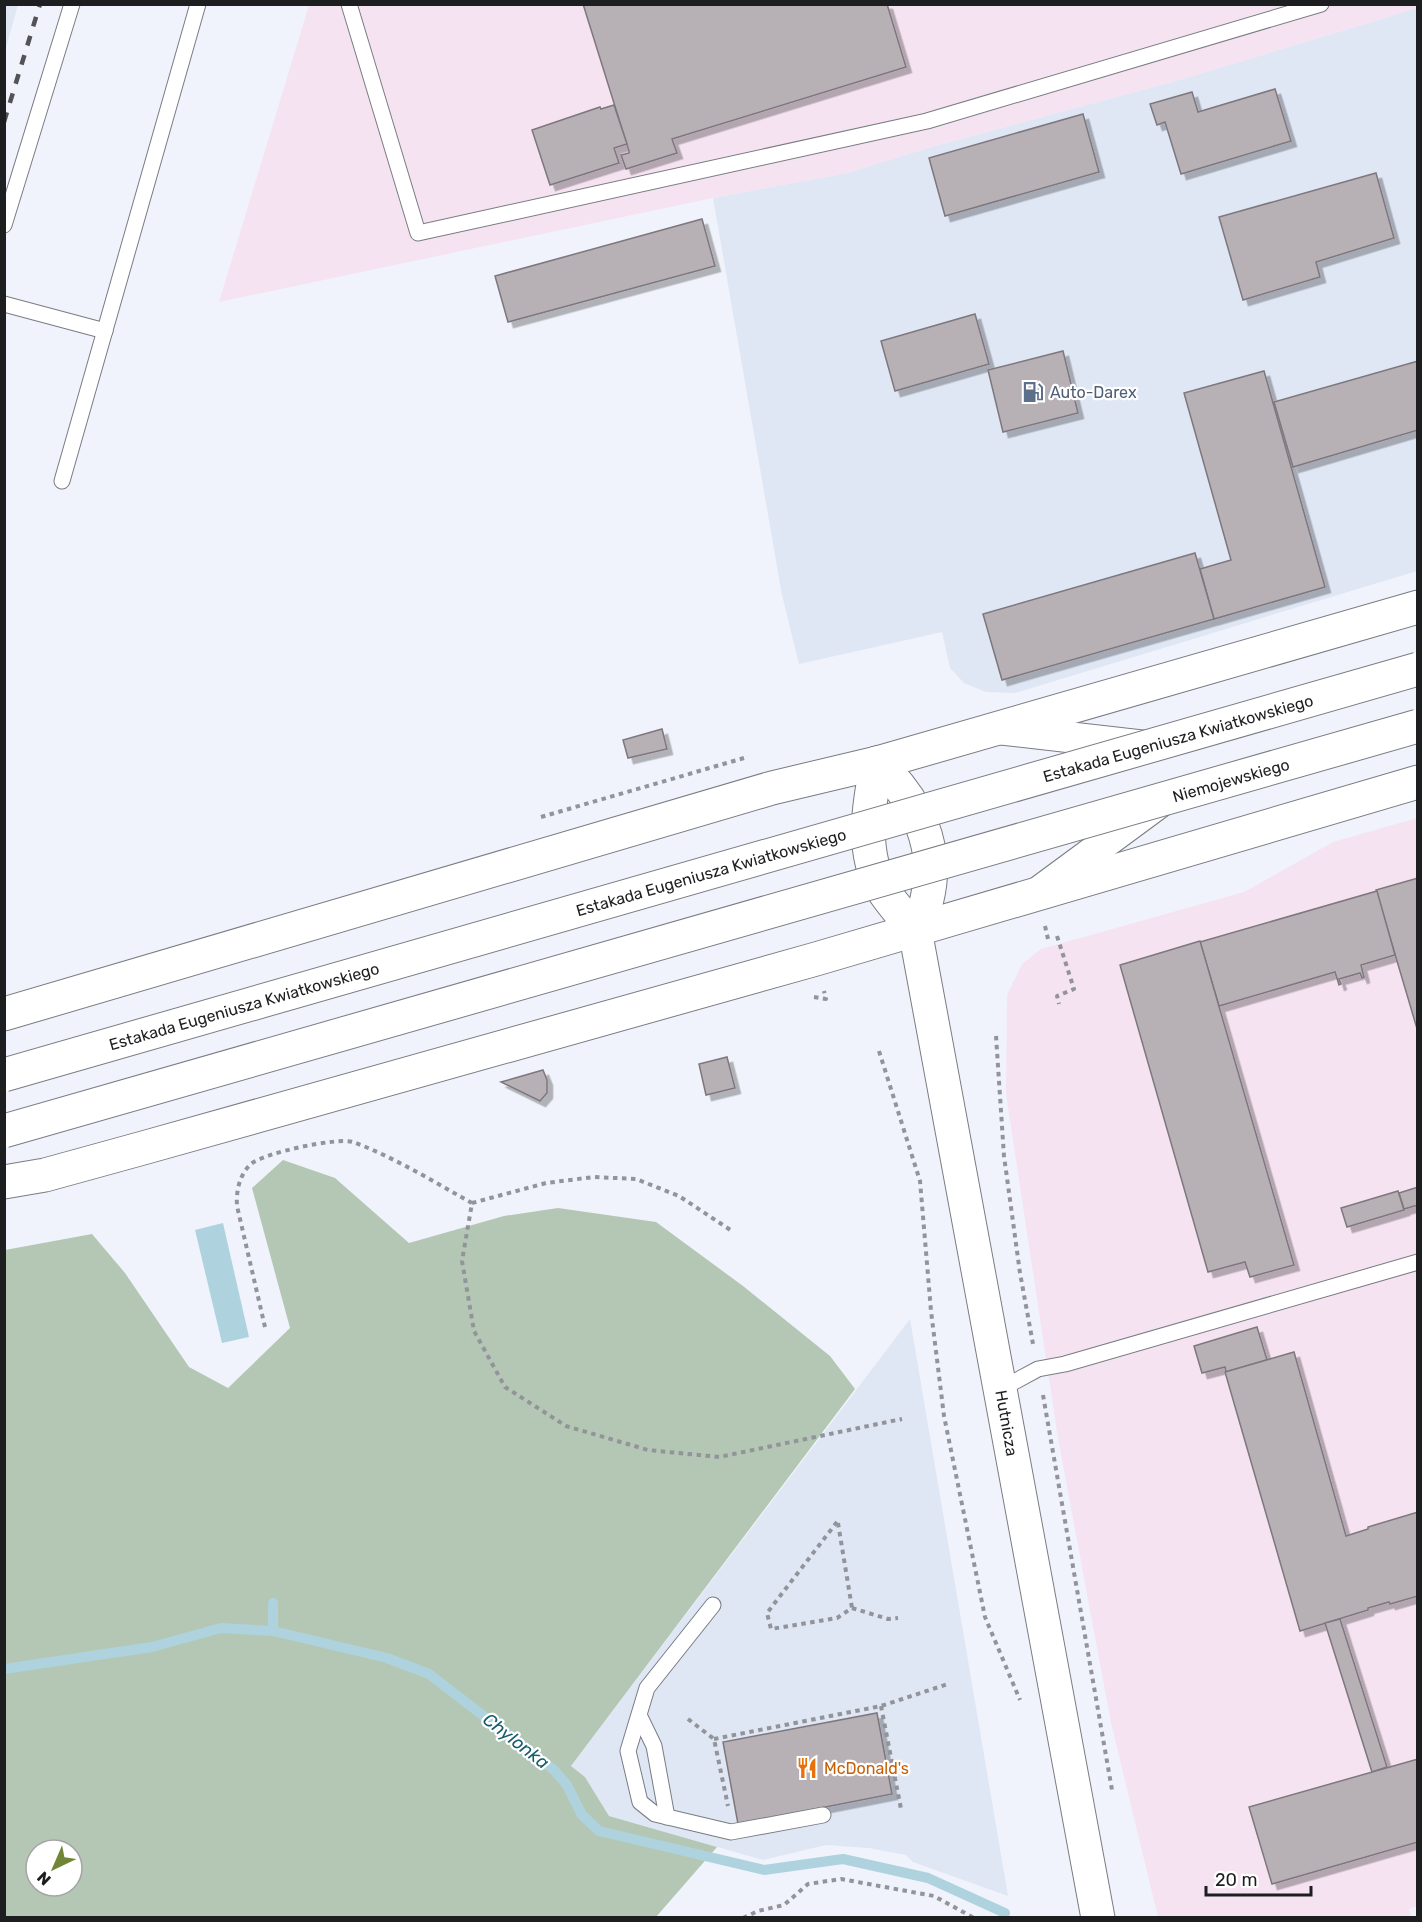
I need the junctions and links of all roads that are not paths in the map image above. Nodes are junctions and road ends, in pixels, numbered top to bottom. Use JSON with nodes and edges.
{"nodes":[{"id":1,"x":72,"y":4,"type":"edge"},
{"id":2,"x":198,"y":4,"type":"edge"},
{"id":3,"x":349,"y":4,"type":"edge"},
{"id":4,"x":1321,"y":4,"type":"edge"},
{"id":5,"x":4,"y":225,"type":"edge"},
{"id":6,"x":4,"y":304,"type":"edge"},
{"id":7,"x":105,"y":331,"type":"junction"},
{"id":8,"x":62,"y":481,"type":"dead end"},
{"id":9,"x":1418,"y":607,"type":"edge"},
{"id":10,"x":1418,"y":669,"type":"edge"},
{"id":11,"x":1418,"y":727,"type":"edge"},
{"id":12,"x":991,"y":729,"type":"junction"},
{"id":13,"x":877,"y":763,"type":"junction"},
{"id":14,"x":1418,"y":782,"type":"edge"},
{"id":15,"x":1036,"y":894,"type":"junction"},
{"id":16,"x":915,"y":930,"type":"junction"},
{"id":17,"x":4,"y":1014,"type":"edge"},
{"id":18,"x":4,"y":1075,"type":"edge"},
{"id":19,"x":4,"y":1131,"type":"edge"},
{"id":20,"x":4,"y":1182,"type":"edge"},
{"id":21,"x":1418,"y":1262,"type":"edge"},
{"id":22,"x":1001,"y":1389,"type":"junction"},
{"id":23,"x":713,"y":1605,"type":"dead end"},
{"id":24,"x":640,"y":1716,"type":"junction"},
{"id":25,"x":823,"y":1815,"type":"dead end"},
{"id":26,"x":667,"y":1817,"type":"junction"},
{"id":27,"x":1098,"y":1917,"type":"edge"}],
"edges":[{"from":1,"to":5,"type":"lane"},
{"from":2,"to":7,"type":"lane"},
{"from":3,"to":4,"type":"lane"},
{"from":6,"to":7,"type":"lane"},
{"from":7,"to":8,"type":"lane"},
{"from":9,"to":12,"type":"main road"},
{"from":10,"to":12,"type":"street"},
{"from":10,"to":18,"type":"main road","name":"Estakada Eugeniusza Kwiatkowskiego","bridge":true},
{"from":11,"to":15,"type":"street","name":"Niemojewskiego"},
{"from":11,"to":19,"type":"main road","bridge":true},
{"from":12,"to":13,"type":"main road"},
{"from":13,"to":16,"type":"main road","name":"Hutnicza"},
{"from":13,"to":16,"type":"main road"},
{"from":13,"to":17,"type":"main road"},
{"from":14,"to":15,"type":"main road"},
{"from":15,"to":16,"type":"main road"},
{"from":16,"to":20,"type":"main road"},
{"from":16,"to":22,"type":"main road","name":"Hutnicza"},
{"from":21,"to":22,"type":"lane"},
{"from":22,"to":27,"type":"main road","name":"Hutnicza"},
{"from":23,"to":24,"type":"lane"},
{"from":24,"to":26,"type":"lane"},
{"from":24,"to":26,"type":"lane"},
{"from":25,"to":26,"type":"lane"}]}
